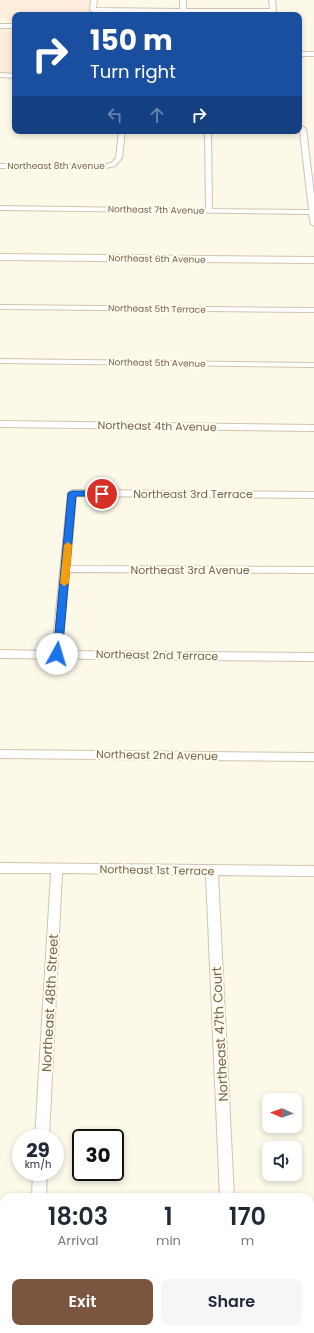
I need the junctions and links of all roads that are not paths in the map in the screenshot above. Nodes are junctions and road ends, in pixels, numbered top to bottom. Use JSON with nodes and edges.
{"nodes":[{"id":1,"x":94,"y":0,"type":"edge"},
{"id":2,"x":183,"y":0,"type":"edge"},
{"id":3,"x":272,"y":0,"type":"edge"},
{"id":4,"x":153,"y":12,"type":"edge"},
{"id":5,"x":183,"y":12,"type":"edge"},
{"id":6,"x":228,"y":12,"type":"edge"},
{"id":7,"x":2,"y":25,"type":"edge"},
{"id":8,"x":12,"y":26,"type":"edge"},
{"id":9,"x":302,"y":54,"type":"edge"},
{"id":10,"x":314,"y":54,"type":"edge"},
{"id":11,"x":0,"y":75,"type":"edge"},
{"id":12,"x":12,"y":76,"type":"edge"},
{"id":13,"x":302,"y":128,"type":"edge"},
{"id":14,"x":122,"y":134,"type":"edge"},
{"id":15,"x":208,"y":134,"type":"edge"},
{"id":16,"x":0,"y":166,"type":"edge"},
{"id":17,"x":0,"y":208,"type":"edge"},
{"id":18,"x":209,"y":210,"type":"junction"},
{"id":19,"x":312,"y":212,"type":"junction"},
{"id":20,"x":314,"y":224,"type":"edge"},
{"id":21,"x":0,"y":257,"type":"edge"},
{"id":22,"x":314,"y":260,"type":"edge"},
{"id":23,"x":0,"y":307,"type":"edge"},
{"id":24,"x":314,"y":310,"type":"edge"},
{"id":25,"x":0,"y":361,"type":"edge"},
{"id":26,"x":314,"y":365,"type":"edge"},
{"id":27,"x":0,"y":424,"type":"edge"},
{"id":28,"x":314,"y":428,"type":"edge"},
{"id":29,"x":314,"y":495,"type":"edge"},
{"id":30,"x":66,"y":569,"type":"junction"},
{"id":31,"x":314,"y":570,"type":"edge"},
{"id":32,"x":0,"y":654,"type":"edge"},
{"id":33,"x":57,"y":654,"type":"junction"},
{"id":34,"x":314,"y":657,"type":"edge"},
{"id":35,"x":0,"y":754,"type":"edge"},
{"id":36,"x":314,"y":757,"type":"edge"},
{"id":37,"x":0,"y":868,"type":"edge"},
{"id":38,"x":57,"y":868,"type":"junction"},
{"id":39,"x":212,"y":870,"type":"junction"},
{"id":40,"x":314,"y":871,"type":"edge"},
{"id":41,"x":42,"y":1129,"type":"edge"},
{"id":42,"x":40,"y":1181,"type":"edge"},
{"id":43,"x":39,"y":1193,"type":"edge"},
{"id":44,"x":227,"y":1193,"type":"edge"}],
"edges":[{"from":1,"to":4,"type":"street"},
{"from":2,"to":5,"type":"street"},
{"from":3,"to":6,"type":"street"},
{"from":7,"to":8,"type":"street"},
{"from":9,"to":10,"type":"street"},
{"from":11,"to":12,"type":"street"},
{"from":13,"to":19,"type":"street"},
{"from":14,"to":16,"type":"street","name":"Northeast 8th Avenue"},
{"from":15,"to":18,"type":"street"},
{"from":17,"to":18,"type":"street","name":"Northeast 7th Avenue"},
{"from":18,"to":19,"type":"street","name":"Northeast 7th Avenue"},
{"from":19,"to":20,"type":"street"},
{"from":21,"to":22,"type":"street","name":"Northeast 6th Avenue"},
{"from":23,"to":24,"type":"street","name":"Northeast 5th Terrace"},
{"from":25,"to":26,"type":"street","name":"Northeast 5th Avenue"},
{"from":27,"to":28,"type":"street","name":"Northeast 4th Avenue"},
{"from":29,"to":30,"type":"street","name":"Northeast 3rd Terrace"},
{"from":30,"to":31,"type":"street","name":"Northeast 3rd Avenue"},
{"from":30,"to":33,"type":"street"},
{"from":32,"to":33,"type":"street","name":"Northeast 2nd Terrace"},
{"from":33,"to":34,"type":"street","name":"Northeast 2nd Terrace"},
{"from":35,"to":36,"type":"street","name":"Northeast 2nd Avenue"},
{"from":37,"to":38,"type":"street","name":"Northeast 1st Terrace"},
{"from":38,"to":39,"type":"street","name":"Northeast 1st Terrace"},
{"from":38,"to":41,"type":"street","name":"Northeast 48th Street"},
{"from":39,"to":40,"type":"street","name":"Northeast 1st Terrace"},
{"from":39,"to":44,"type":"street","name":"Northeast 47th Court"},
{"from":42,"to":43,"type":"street"}]}
